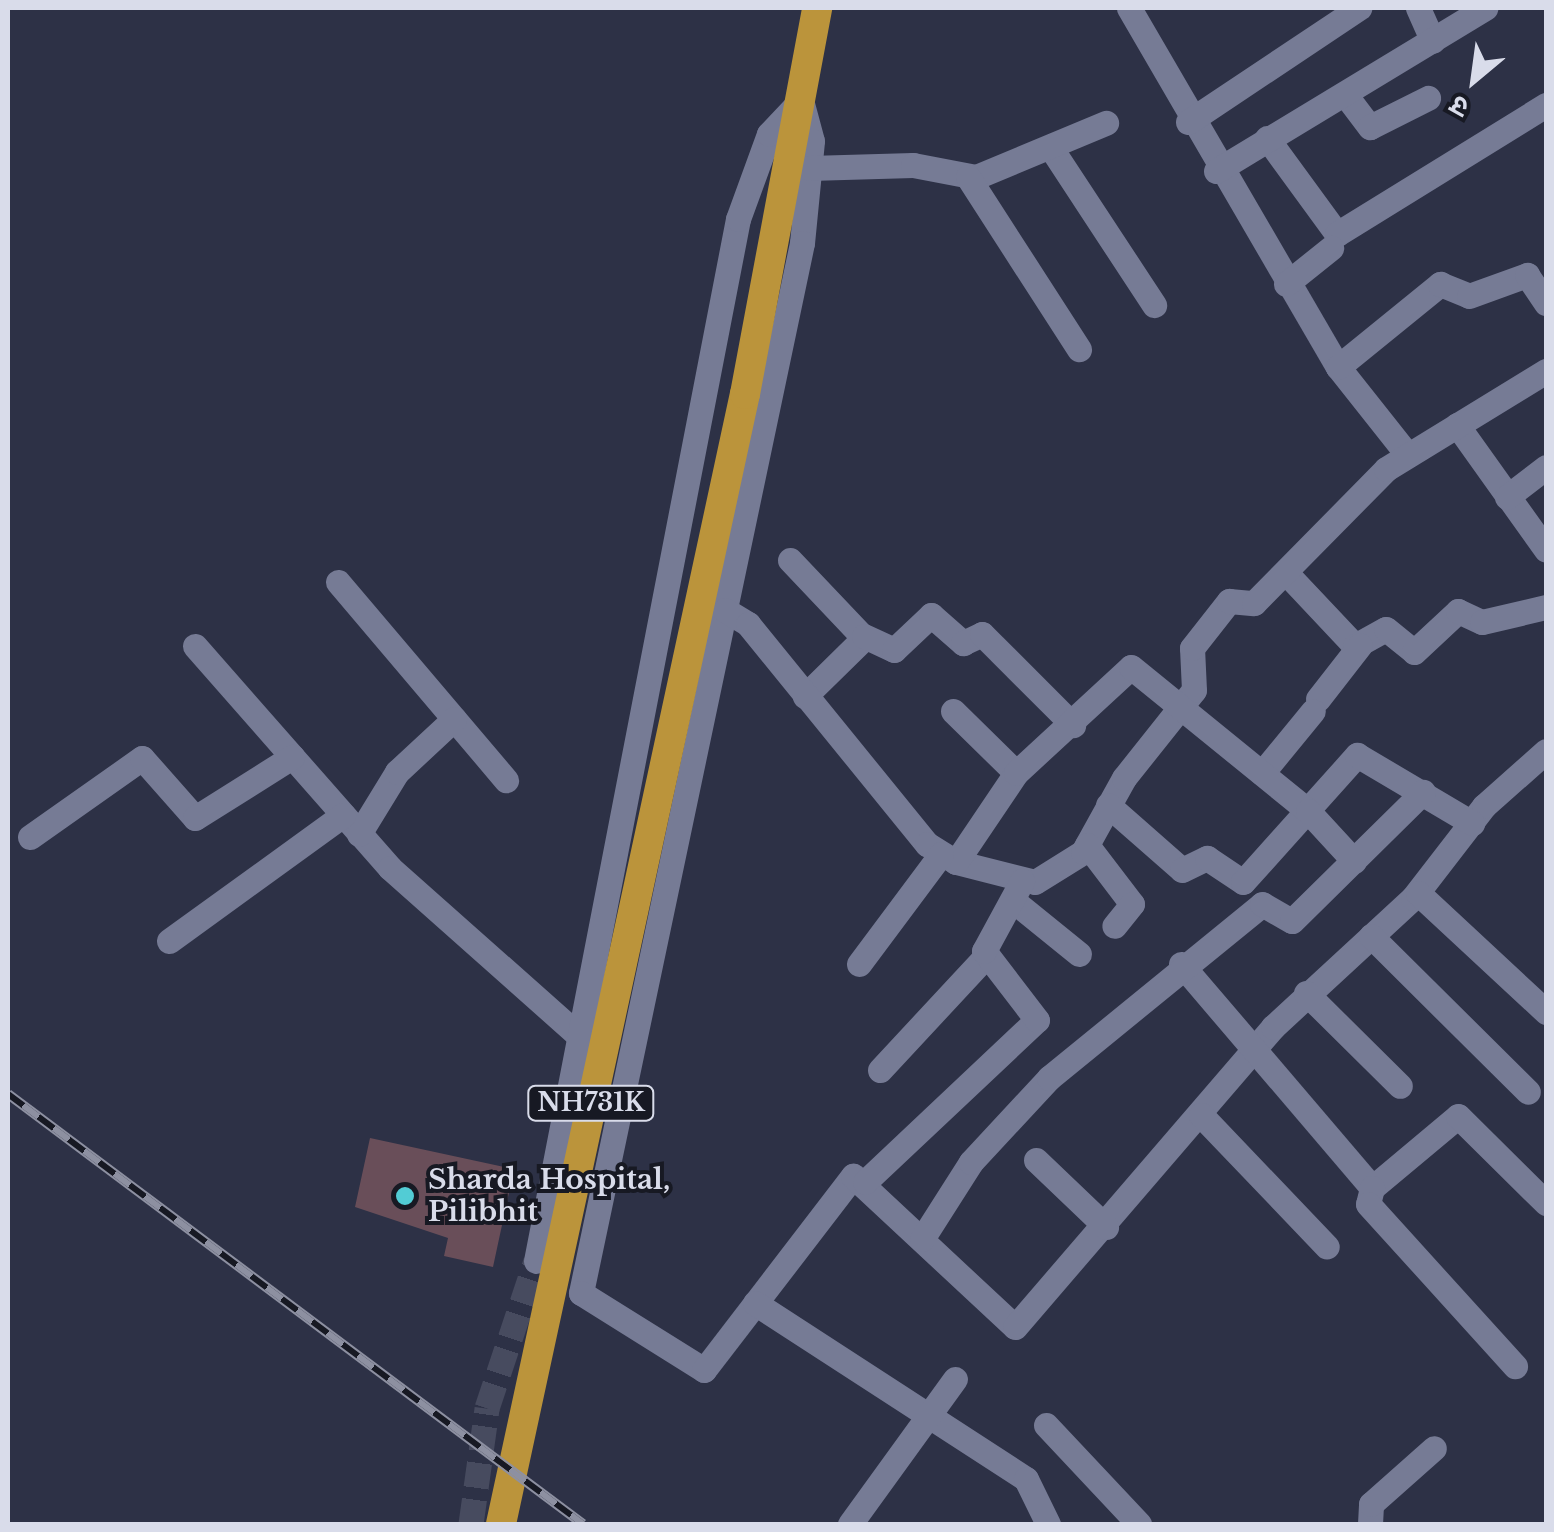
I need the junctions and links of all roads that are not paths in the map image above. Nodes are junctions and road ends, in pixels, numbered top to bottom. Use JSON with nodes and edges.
{"nodes":[{"id":1,"x":817,"y":8,"type":"edge"},
{"id":2,"x":1128,"y":8,"type":"edge"},
{"id":3,"x":1359,"y":8,"type":"edge"},
{"id":4,"x":1418,"y":8,"type":"edge"},
{"id":5,"x":1485,"y":8,"type":"edge"},
{"id":6,"x":1433,"y":41,"type":"junction"},
{"id":7,"x":1346,"y":97,"type":"junction"},
{"id":8,"x":1428,"y":98,"type":"dead end"},
{"id":9,"x":800,"y":100,"type":"junction"},
{"id":10,"x":1546,"y":106,"type":"edge"},
{"id":11,"x":1188,"y":122,"type":"junction"},
{"id":12,"x":1106,"y":123,"type":"dead end"},
{"id":13,"x":1267,"y":138,"type":"junction"},
{"id":14,"x":1051,"y":148,"type":"junction"},
{"id":15,"x":809,"y":168,"type":"junction"},
{"id":16,"x":1216,"y":171,"type":"junction"},
{"id":17,"x":968,"y":177,"type":"junction"},
{"id":18,"x":1331,"y":248,"type":"dead end"},
{"id":19,"x":1286,"y":284,"type":"junction"},
{"id":20,"x":1546,"y":304,"type":"edge"},
{"id":21,"x":1154,"y":305,"type":"dead end"},
{"id":22,"x":1079,"y":349,"type":"dead end"},
{"id":23,"x":1338,"y":367,"type":"junction"},
{"id":24,"x":1546,"y":371,"type":"edge"},
{"id":25,"x":1458,"y":426,"type":"junction"},
{"id":26,"x":1407,"y":454,"type":"junction"},
{"id":27,"x":1546,"y":467,"type":"edge"},
{"id":28,"x":1508,"y":497,"type":"junction"},
{"id":29,"x":1546,"y":550,"type":"edge"},
{"id":30,"x":790,"y":560,"type":"dead end"},
{"id":31,"x":1289,"y":576,"type":"junction"},
{"id":32,"x":338,"y":582,"type":"dead end"},
{"id":33,"x":1546,"y":607,"type":"edge"},
{"id":34,"x":725,"y":610,"type":"junction"},
{"id":35,"x":864,"y":636,"type":"junction"},
{"id":36,"x":1360,"y":645,"type":"junction"},
{"id":37,"x":195,"y":646,"type":"dead end"},
{"id":38,"x":805,"y":696,"type":"junction"},
{"id":39,"x":1182,"y":706,"type":"junction"},
{"id":40,"x":953,"y":710,"type":"dead end"},
{"id":41,"x":454,"y":719,"type":"junction"},
{"id":42,"x":1073,"y":725,"type":"junction"},
{"id":43,"x":1546,"y":751,"type":"edge"},
{"id":44,"x":292,"y":757,"type":"junction"},
{"id":45,"x":1262,"y":773,"type":"junction"},
{"id":46,"x":1016,"y":774,"type":"junction"},
{"id":47,"x":506,"y":780,"type":"dead end"},
{"id":48,"x":1424,"y":792,"type":"junction"},
{"id":49,"x":1108,"y":805,"type":"junction"},
{"id":50,"x":1308,"y":811,"type":"junction"},
{"id":51,"x":1472,"y":823,"type":"junction"},
{"id":52,"x":351,"y":824,"type":"junction"},
{"id":53,"x":30,"y":838,"type":"dead end"},
{"id":54,"x":1088,"y":845,"type":"junction"},
{"id":55,"x":948,"y":858,"type":"junction"},
{"id":56,"x":1354,"y":861,"type":"junction"},
{"id":57,"x":1019,"y":892,"type":"junction"},
{"id":58,"x":1418,"y":893,"type":"junction"},
{"id":59,"x":1114,"y":926,"type":"dead end"},
{"id":60,"x":1371,"y":936,"type":"junction"},
{"id":61,"x":169,"y":941,"type":"dead end"},
{"id":62,"x":1079,"y":954,"type":"dead end"},
{"id":63,"x":986,"y":956,"type":"junction"},
{"id":64,"x":859,"y":964,"type":"dead end"},
{"id":65,"x":1181,"y":964,"type":"junction"},
{"id":66,"x":1306,"y":993,"type":"junction"},
{"id":67,"x":1546,"y":1012,"type":"edge"},
{"id":68,"x":576,"y":1033,"type":"junction"},
{"id":69,"x":1253,"y":1051,"type":"junction"},
{"id":70,"x":880,"y":1070,"type":"dead end"},
{"id":71,"x":1400,"y":1086,"type":"dead end"},
{"id":72,"x":1528,"y":1092,"type":"dead end"},
{"id":73,"x":1201,"y":1115,"type":"junction"},
{"id":74,"x":1036,"y":1160,"type":"dead end"},
{"id":75,"x":865,"y":1182,"type":"junction"},
{"id":76,"x":1372,"y":1188,"type":"junction"},
{"id":77,"x":1546,"y":1203,"type":"edge"},
{"id":78,"x":1106,"y":1227,"type":"junction"},
{"id":79,"x":922,"y":1239,"type":"junction"},
{"id":80,"x":1327,"y":1247,"type":"dead end"},
{"id":81,"x":536,"y":1261,"type":"tunnel mouth"},
{"id":82,"x":755,"y":1304,"type":"junction"},
{"id":83,"x":1515,"y":1366,"type":"dead end"},
{"id":84,"x":954,"y":1379,"type":"dead end"},
{"id":85,"x":927,"y":1417,"type":"junction"},
{"id":86,"x":1046,"y":1424,"type":"dead end"},
{"id":87,"x":1434,"y":1448,"type":"dead end"},
{"id":88,"x":501,"y":1524,"type":"edge"},
{"id":89,"x":850,"y":1524,"type":"edge"},
{"id":90,"x":1048,"y":1524,"type":"edge"},
{"id":91,"x":1140,"y":1524,"type":"edge"},
{"id":92,"x":1370,"y":1524,"type":"edge"}],
"edges":[{"from":1,"to":9,"type":"highway","number":"NH731K"},
{"from":2,"to":11,"type":"street"},
{"from":3,"to":11,"type":"street"},
{"from":4,"to":6,"type":"street"},
{"from":5,"to":6,"type":"street"},
{"from":6,"to":7,"type":"street"},
{"from":7,"to":8,"type":"street"},
{"from":7,"to":13,"type":"street"},
{"from":9,"to":15,"type":"street"},
{"from":9,"to":68,"type":"street"},
{"from":9,"to":88,"type":"highway","number":"NH731K"},
{"from":10,"to":13,"type":"street"},
{"from":11,"to":16,"type":"street"},
{"from":12,"to":14,"type":"street"},
{"from":13,"to":16,"type":"street"},
{"from":14,"to":17,"type":"street"},
{"from":14,"to":21,"type":"street"},
{"from":15,"to":17,"type":"street"},
{"from":15,"to":34,"type":"street"},
{"from":16,"to":19,"type":"street"},
{"from":17,"to":22,"type":"street"},
{"from":18,"to":19,"type":"street"},
{"from":19,"to":23,"type":"street"},
{"from":20,"to":23,"type":"street"},
{"from":23,"to":26,"type":"street"},
{"from":24,"to":25,"type":"street"},
{"from":25,"to":26,"type":"street"},
{"from":25,"to":28,"type":"street"},
{"from":26,"to":31,"type":"street"},
{"from":27,"to":28,"type":"street"},
{"from":28,"to":29,"type":"street"},
{"from":30,"to":35,"type":"street"},
{"from":31,"to":36,"type":"street"},
{"from":31,"to":39,"type":"street"},
{"from":32,"to":41,"type":"street"},
{"from":33,"to":36,"type":"street"},
{"from":34,"to":38,"type":"street"},
{"from":34,"to":82,"type":"street"},
{"from":35,"to":38,"type":"street"},
{"from":35,"to":42,"type":"street"},
{"from":36,"to":45,"type":"street"},
{"from":37,"to":44,"type":"street"},
{"from":38,"to":55,"type":"street"},
{"from":39,"to":42,"type":"street"},
{"from":39,"to":45,"type":"street"},
{"from":39,"to":49,"type":"street"},
{"from":40,"to":46,"type":"street"},
{"from":41,"to":47,"type":"street"},
{"from":41,"to":52,"type":"street"},
{"from":42,"to":46,"type":"street"},
{"from":43,"to":51,"type":"street"},
{"from":44,"to":52,"type":"street"},
{"from":44,"to":53,"type":"street"},
{"from":45,"to":50,"type":"street"},
{"from":46,"to":55,"type":"street"},
{"from":48,"to":50,"type":"street"},
{"from":48,"to":51,"type":"street"},
{"from":48,"to":56,"type":"street"},
{"from":49,"to":50,"type":"street"},
{"from":49,"to":54,"type":"street"},
{"from":50,"to":56,"type":"street"},
{"from":51,"to":58,"type":"street"},
{"from":52,"to":61,"type":"street"},
{"from":52,"to":68,"type":"street"},
{"from":54,"to":57,"type":"street"},
{"from":54,"to":59,"type":"street"},
{"from":55,"to":57,"type":"street"},
{"from":55,"to":64,"type":"street"},
{"from":56,"to":65,"type":"street"},
{"from":57,"to":62,"type":"street"},
{"from":57,"to":63,"type":"street"},
{"from":58,"to":60,"type":"street"},
{"from":58,"to":67,"type":"street"},
{"from":60,"to":66,"type":"street"},
{"from":60,"to":72,"type":"street"},
{"from":63,"to":70,"type":"street"},
{"from":63,"to":75,"type":"street"},
{"from":65,"to":69,"type":"street"},
{"from":65,"to":79,"type":"street"},
{"from":66,"to":69,"type":"street"},
{"from":66,"to":71,"type":"street"},
{"from":68,"to":81,"type":"street"},
{"from":69,"to":73,"type":"street"},
{"from":69,"to":76,"type":"street"},
{"from":73,"to":78,"type":"street"},
{"from":73,"to":80,"type":"street"},
{"from":74,"to":78,"type":"street"},
{"from":75,"to":79,"type":"street"},
{"from":75,"to":82,"type":"street"},
{"from":76,"to":77,"type":"street"},
{"from":76,"to":83,"type":"street"},
{"from":78,"to":79,"type":"street"},
{"from":82,"to":85,"type":"street"},
{"from":84,"to":85,"type":"street"},
{"from":85,"to":89,"type":"street"},
{"from":85,"to":90,"type":"street"},
{"from":86,"to":91,"type":"street"},
{"from":87,"to":92,"type":"street"}]}
